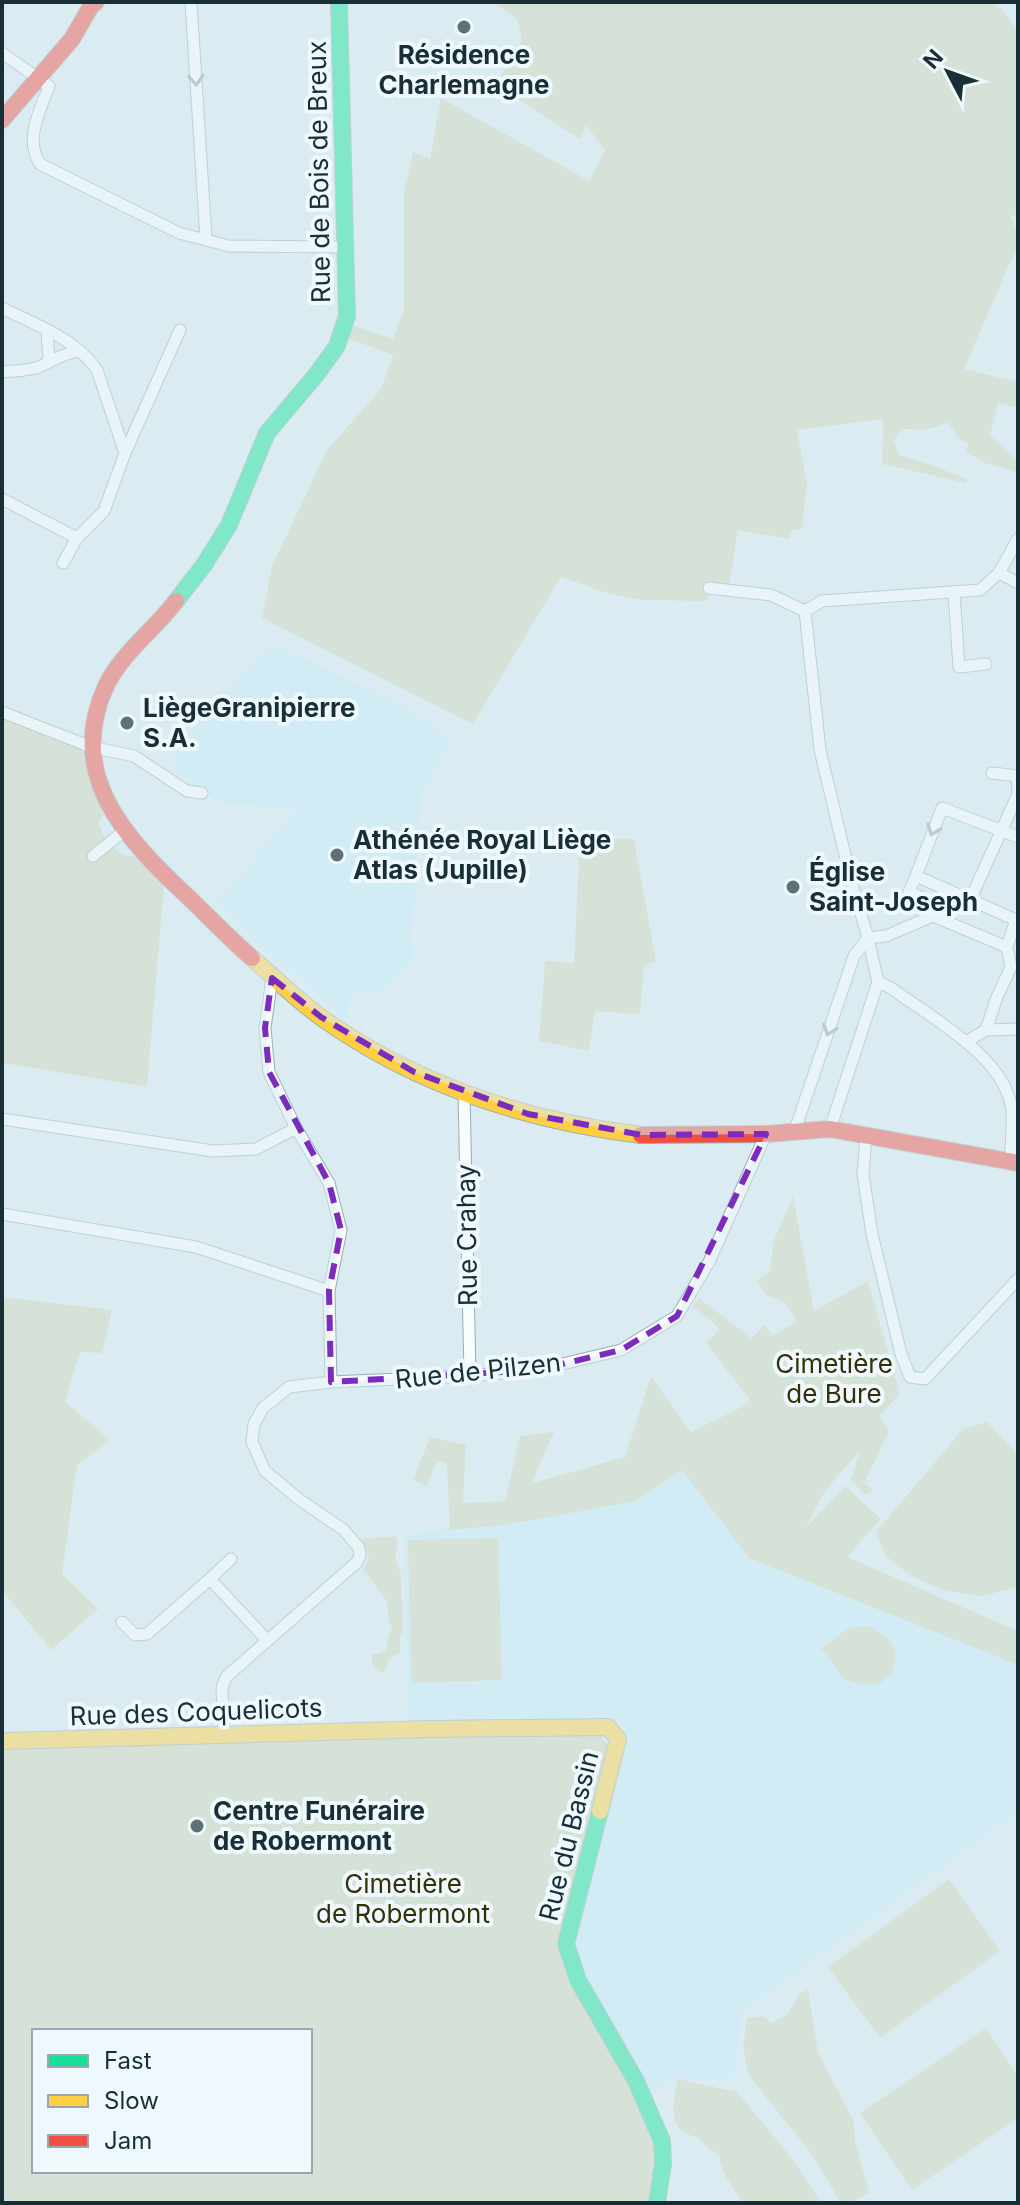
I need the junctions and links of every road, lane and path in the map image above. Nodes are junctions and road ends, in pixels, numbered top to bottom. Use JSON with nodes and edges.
{"nodes":[{"id":1,"x":96,"y":2,"type":"edge"},
{"id":2,"x":191,"y":2,"type":"edge"},
{"id":3,"x":339,"y":2,"type":"edge"},
{"id":4,"x":2,"y":53,"type":"edge"},
{"id":5,"x":39,"y":78,"type":"junction"},
{"id":6,"x":2,"y":120,"type":"edge"},
{"id":7,"x":206,"y":239,"type":"junction"},
{"id":8,"x":346,"y":247,"type":"junction"},
{"id":9,"x":2,"y":308,"type":"edge"},
{"id":10,"x":47,"y":330,"type":"junction"},
{"id":11,"x":180,"y":330,"type":"dead end"},
{"id":12,"x":79,"y":351,"type":"junction"},
{"id":13,"x":49,"y":360,"type":"junction"},
{"id":14,"x":2,"y":372,"type":"edge"},
{"id":15,"x":112,"y":414,"type":"junction"},
{"id":16,"x":140,"y":421,"type":"junction"},
{"id":17,"x":125,"y":453,"type":"junction"},
{"id":18,"x":2,"y":499,"type":"edge"},
{"id":19,"x":77,"y":538,"type":"junction"},
{"id":20,"x":1018,"y":539,"type":"edge"},
{"id":21,"x":63,"y":563,"type":"dead end"},
{"id":22,"x":999,"y":573,"type":"junction"},
{"id":23,"x":1018,"y":583,"type":"edge"},
{"id":24,"x":709,"y":588,"type":"dead end"},
{"id":25,"x":954,"y":593,"type":"junction"},
{"id":26,"x":805,"y":611,"type":"junction"},
{"id":27,"x":986,"y":664,"type":"dead end"},
{"id":28,"x":2,"y":712,"type":"edge"},
{"id":29,"x":91,"y":747,"type":"junction"},
{"id":30,"x":992,"y":773,"type":"dead end"},
{"id":31,"x":202,"y":793,"type":"dead end"},
{"id":32,"x":124,"y":831,"type":"junction"},
{"id":33,"x":1000,"y":831,"type":"junction"},
{"id":34,"x":1018,"y":837,"type":"edge"},
{"id":35,"x":93,"y":856,"type":"dead end"},
{"id":36,"x":916,"y":876,"type":"junction"},
{"id":37,"x":970,"y":900,"type":"junction"},
{"id":38,"x":949,"y":910,"type":"junction"},
{"id":39,"x":933,"y":916,"type":"junction"},
{"id":40,"x":868,"y":938,"type":"junction"},
{"id":41,"x":1007,"y":947,"type":"junction"},
{"id":42,"x":272,"y":978,"type":"junction"},
{"id":43,"x":878,"y":982,"type":"junction"},
{"id":44,"x":1018,"y":1029,"type":"edge"},
{"id":45,"x":986,"y":1030,"type":"junction"},
{"id":46,"x":967,"y":1041,"type":"junction"},
{"id":47,"x":464,"y":1093,"type":"junction"},
{"id":48,"x":2,"y":1119,"type":"edge"},
{"id":49,"x":296,"y":1128,"type":"junction"},
{"id":50,"x":830,"y":1129,"type":"junction"},
{"id":51,"x":795,"y":1130,"type":"junction"},
{"id":52,"x":766,"y":1134,"type":"junction"},
{"id":53,"x":866,"y":1136,"type":"junction"},
{"id":54,"x":1014,"y":1162,"type":"edge"},
{"id":55,"x":2,"y":1214,"type":"edge"},
{"id":56,"x":1018,"y":1279,"type":"edge"},
{"id":57,"x":329,"y":1291,"type":"junction"},
{"id":58,"x":470,"y":1376,"type":"junction"},
{"id":59,"x":331,"y":1382,"type":"junction"},
{"id":60,"x":231,"y":1559,"type":"dead end"},
{"id":61,"x":210,"y":1579,"type":"junction"},
{"id":62,"x":122,"y":1622,"type":"dead end"},
{"id":63,"x":267,"y":1640,"type":"junction"},
{"id":64,"x":391,"y":1730,"type":"joint"},
{"id":65,"x":224,"y":1735,"type":"junction"},
{"id":66,"x":2,"y":1741,"type":"edge"},
{"id":67,"x":657,"y":2203,"type":"edge"}],
"edges":[{"from":1,"to":5,"type":"street"},
{"from":2,"to":7,"type":"street","one_way":true},
{"from":3,"to":8,"type":"street","name":"Rue de Bois de Breux"},
{"from":4,"to":5,"type":"street"},
{"from":5,"to":6,"type":"street"},
{"from":5,"to":7,"type":"street"},
{"from":7,"to":8,"type":"street"},
{"from":8,"to":29,"type":"street","name":"Rue de Bois de Breux"},
{"from":9,"to":10,"type":"street"},
{"from":10,"to":12,"type":"street"},
{"from":10,"to":13,"type":"street"},
{"from":11,"to":16,"type":"street"},
{"from":12,"to":13,"type":"street"},
{"from":12,"to":15,"type":"street"},
{"from":13,"to":14,"type":"street"},
{"from":15,"to":16,"type":"street"},
{"from":15,"to":17,"type":"street"},
{"from":16,"to":17,"type":"street"},
{"from":17,"to":19,"type":"street"},
{"from":18,"to":19,"type":"street"},
{"from":19,"to":21,"type":"street"},
{"from":20,"to":22,"type":"street"},
{"from":22,"to":23,"type":"street"},
{"from":22,"to":25,"type":"street"},
{"from":24,"to":26,"type":"street"},
{"from":25,"to":26,"type":"street"},
{"from":25,"to":27,"type":"street"},
{"from":26,"to":40,"type":"street"},
{"from":28,"to":29,"type":"street"},
{"from":29,"to":31,"type":"street"},
{"from":29,"to":32,"type":"street","name":"Rue de Bois de Breux"},
{"from":30,"to":33,"type":"street"},
{"from":32,"to":35,"type":"street"},
{"from":32,"to":42,"type":"street","name":"Rue de Bois de Breux"},
{"from":33,"to":34,"type":"street"},
{"from":33,"to":36,"type":"street","one_way":true},
{"from":33,"to":37,"type":"street"},
{"from":36,"to":37,"type":"street"},
{"from":36,"to":38,"type":"street"},
{"from":37,"to":38,"type":"street"},
{"from":37,"to":41,"type":"street"},
{"from":38,"to":39,"type":"street"},
{"from":39,"to":40,"type":"street"},
{"from":39,"to":41,"type":"street"},
{"from":40,"to":43,"type":"street"},
{"from":40,"to":51,"type":"street","one_way":true},
{"from":41,"to":45,"type":"street"},
{"from":42,"to":47,"type":"street","name":"Rue de Bois de Breux"},
{"from":42,"to":49,"type":"street"},
{"from":43,"to":46,"type":"street"},
{"from":43,"to":50,"type":"street"},
{"from":44,"to":45,"type":"street"},
{"from":45,"to":46,"type":"street"},
{"from":46,"to":54,"type":"street"},
{"from":47,"to":52,"type":"street","name":"Rue de Bois de Breux"},
{"from":47,"to":58,"type":"street","name":"Rue Crahay"},
{"from":48,"to":49,"type":"street"},
{"from":49,"to":57,"type":"street"},
{"from":50,"to":51,"type":"street","name":"Rue de Bois de Breux"},
{"from":50,"to":53,"type":"street","name":"Rue de Bois de Breux"},
{"from":51,"to":52,"type":"street","name":"Rue de Bois de Breux"},
{"from":52,"to":58,"type":"street","name":"Rue de Pilzen"},
{"from":53,"to":54,"type":"street","name":"Rue de Bois de Breux"},
{"from":53,"to":56,"type":"street"},
{"from":55,"to":57,"type":"street"},
{"from":57,"to":59,"type":"street"},
{"from":58,"to":59,"type":"street","name":"Rue de Pilzen"},
{"from":59,"to":63,"type":"street","name":"Rue de Pilzen"},
{"from":60,"to":61,"type":"street"},
{"from":61,"to":62,"type":"street"},
{"from":61,"to":63,"type":"street"},
{"from":63,"to":65,"type":"street"},
{"from":64,"to":65,"type":"street","name":"Rue des Coquelicots"},
{"from":64,"to":67,"type":"street","name":"Rue du Bassin"},
{"from":65,"to":66,"type":"street","name":"Rue des Coquelicots"}]}
